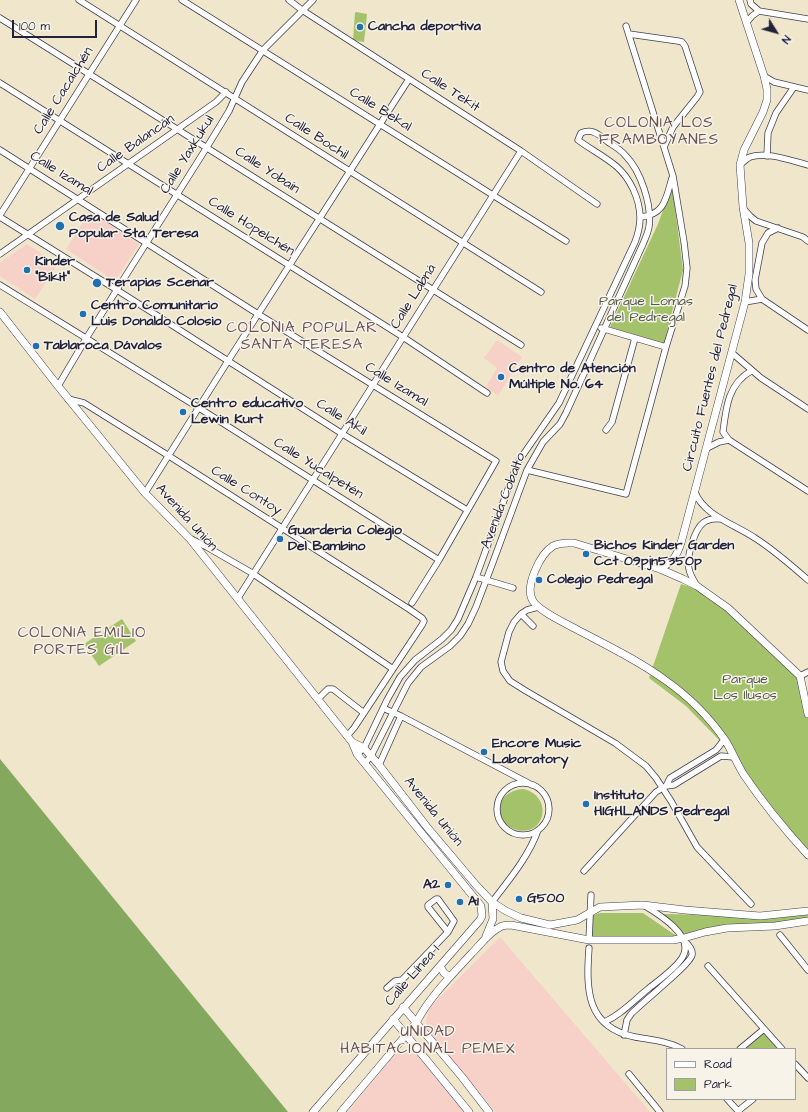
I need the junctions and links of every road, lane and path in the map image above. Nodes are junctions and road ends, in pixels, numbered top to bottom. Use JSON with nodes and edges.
{"nodes":[{"id":1,"x":79,"y":0,"type":"edge"},
{"id":2,"x":136,"y":0,"type":"edge"},
{"id":3,"x":182,"y":0,"type":"edge"},
{"id":4,"x":290,"y":0,"type":"edge"},
{"id":5,"x":313,"y":0,"type":"edge"},
{"id":6,"x":739,"y":0,"type":"edge"},
{"id":7,"x":750,"y":0,"type":"edge"},
{"id":8,"x":302,"y":10,"type":"junction"},
{"id":9,"x":759,"y":11,"type":"junction"},
{"id":10,"x":0,"y":18,"type":"edge"},
{"id":11,"x":808,"y":19,"type":"edge"},
{"id":12,"x":747,"y":22,"type":"junction"},
{"id":13,"x":120,"y":25,"type":"junction"},
{"id":14,"x":626,"y":26,"type":"dead end"},
{"id":15,"x":629,"y":34,"type":"junction"},
{"id":16,"x":263,"y":50,"type":"junction"},
{"id":17,"x":89,"y":74,"type":"junction"},
{"id":18,"x":764,"y":76,"type":"junction"},
{"id":19,"x":409,"y":80,"type":"junction"},
{"id":20,"x":0,"y":84,"type":"edge"},
{"id":21,"x":794,"y":87,"type":"junction"},
{"id":22,"x":808,"y":90,"type":"edge"},
{"id":23,"x":226,"y":92,"type":"junction"},
{"id":24,"x":234,"y":98,"type":"junction"},
{"id":25,"x":59,"y":121,"type":"junction"},
{"id":26,"x":380,"y":124,"type":"junction"},
{"id":27,"x":177,"y":129,"type":"junction"},
{"id":28,"x":208,"y":147,"type":"junction"},
{"id":29,"x":664,"y":147,"type":"junction"},
{"id":30,"x":0,"y":150,"type":"edge"},
{"id":31,"x":521,"y":151,"type":"junction"},
{"id":32,"x":767,"y":156,"type":"junction"},
{"id":33,"x":128,"y":165,"type":"junction"},
{"id":34,"x":740,"y":165,"type":"junction"},
{"id":35,"x":808,"y":165,"type":"edge"},
{"id":36,"x":30,"y":168,"type":"junction"},
{"id":37,"x":350,"y":172,"type":"junction"},
{"id":38,"x":673,"y":176,"type":"junction"},
{"id":39,"x":177,"y":194,"type":"junction"},
{"id":40,"x":492,"y":195,"type":"junction"},
{"id":41,"x":79,"y":199,"type":"junction"},
{"id":42,"x":597,"y":204,"type":"dead end"},
{"id":43,"x":742,"y":208,"type":"junction"},
{"id":44,"x":0,"y":216,"type":"edge"},
{"id":45,"x":650,"y":216,"type":"junction"},
{"id":46,"x":640,"y":217,"type":"junction"},
{"id":47,"x":319,"y":219,"type":"junction"},
{"id":48,"x":778,"y":228,"type":"junction"},
{"id":49,"x":28,"y":234,"type":"junction"},
{"id":50,"x":808,"y":240,"type":"edge"},
{"id":51,"x":148,"y":242,"type":"junction"},
{"id":52,"x":463,"y":242,"type":"junction"},
{"id":53,"x":566,"y":242,"type":"dead end"},
{"id":54,"x":0,"y":254,"type":"edge"},
{"id":55,"x":289,"y":266,"type":"junction"},
{"id":56,"x":0,"y":285,"type":"edge"},
{"id":57,"x":117,"y":290,"type":"junction"},
{"id":58,"x":432,"y":290,"type":"junction"},
{"id":59,"x":541,"y":292,"type":"dead end"},
{"id":60,"x":762,"y":299,"type":"junction"},
{"id":61,"x":745,"y":302,"type":"junction"},
{"id":62,"x":0,"y":312,"type":"edge"},
{"id":63,"x":258,"y":314,"type":"junction"},
{"id":64,"x":596,"y":326,"type":"junction"},
{"id":65,"x":604,"y":329,"type":"junction"},
{"id":66,"x":808,"y":330,"type":"edge"},
{"id":67,"x":87,"y":337,"type":"junction"},
{"id":68,"x":403,"y":337,"type":"junction"},
{"id":69,"x":635,"y":338,"type":"junction"},
{"id":70,"x":521,"y":345,"type":"dead end"},
{"id":71,"x":666,"y":346,"type":"junction"},
{"id":72,"x":732,"y":353,"type":"junction"},
{"id":73,"x":228,"y":361,"type":"junction"},
{"id":74,"x":751,"y":371,"type":"junction"},
{"id":75,"x":372,"y":385,"type":"junction"},
{"id":76,"x":58,"y":386,"type":"junction"},
{"id":77,"x":487,"y":393,"type":"dead end"},
{"id":78,"x":68,"y":399,"type":"junction"},
{"id":79,"x":199,"y":408,"type":"junction"},
{"id":80,"x":808,"y":409,"type":"edge"},
{"id":81,"x":606,"y":430,"type":"dead end"},
{"id":82,"x":341,"y":433,"type":"junction"},
{"id":83,"x":730,"y":440,"type":"junction"},
{"id":84,"x":707,"y":448,"type":"junction"},
{"id":85,"x":169,"y":456,"type":"junction"},
{"id":86,"x":527,"y":470,"type":"junction"},
{"id":87,"x":312,"y":480,"type":"junction"},
{"id":88,"x":808,"y":491,"type":"edge"},
{"id":89,"x":145,"y":492,"type":"junction"},
{"id":90,"x":695,"y":492,"type":"junction"},
{"id":91,"x":467,"y":510,"type":"junction"},
{"id":92,"x":722,"y":519,"type":"junction"},
{"id":93,"x":282,"y":527,"type":"junction"},
{"id":94,"x":190,"y":539,"type":"junction"},
{"id":95,"x":439,"y":560,"type":"junction"},
{"id":96,"x":660,"y":569,"type":"junction"},
{"id":97,"x":252,"y":573,"type":"junction"},
{"id":98,"x":476,"y":577,"type":"junction"},
{"id":99,"x":486,"y":580,"type":"junction"},
{"id":100,"x":808,"y":580,"type":"edge"},
{"id":101,"x":697,"y":586,"type":"junction"},
{"id":102,"x":513,"y":588,"type":"dead end"},
{"id":103,"x":238,"y":598,"type":"junction"},
{"id":104,"x":412,"y":602,"type":"dead end"},
{"id":105,"x":538,"y":607,"type":"junction"},
{"id":106,"x":521,"y":614,"type":"junction"},
{"id":107,"x":533,"y":626,"type":"dead end"},
{"id":108,"x":393,"y":669,"type":"junction"},
{"id":109,"x":808,"y":672,"type":"edge"},
{"id":110,"x":800,"y":676,"type":"junction"},
{"id":111,"x":318,"y":699,"type":"junction"},
{"id":112,"x":383,"y":708,"type":"junction"},
{"id":113,"x":393,"y":712,"type":"junction"},
{"id":114,"x":364,"y":713,"type":"junction"},
{"id":115,"x":808,"y":714,"type":"edge"},
{"id":116,"x":401,"y":716,"type":"junction"},
{"id":117,"x":347,"y":736,"type":"junction"},
{"id":118,"x":724,"y":740,"type":"junction"},
{"id":119,"x":352,"y":742,"type":"junction"},
{"id":120,"x":364,"y":748,"type":"junction"},
{"id":121,"x":358,"y":754,"type":"junction"},
{"id":122,"x":371,"y":756,"type":"junction"},
{"id":123,"x":734,"y":757,"type":"junction"},
{"id":124,"x":365,"y":763,"type":"junction"},
{"id":125,"x":379,"y":765,"type":"junction"},
{"id":126,"x":532,"y":785,"type":"junction"},
{"id":127,"x":664,"y":787,"type":"junction"},
{"id":128,"x":538,"y":830,"type":"junction"},
{"id":129,"x":808,"y":855,"type":"edge"},
{"id":130,"x":584,"y":871,"type":"dead end"},
{"id":131,"x":591,"y":895,"type":"dead end"},
{"id":132,"x":492,"y":902,"type":"junction"},
{"id":133,"x":751,"y":904,"type":"dead end"},
{"id":134,"x":643,"y":905,"type":"junction"},
{"id":135,"x":482,"y":911,"type":"joint"},
{"id":136,"x":808,"y":911,"type":"edge"},
{"id":137,"x":590,"y":912,"type":"junction"},
{"id":138,"x":808,"y":921,"type":"edge"},
{"id":139,"x":448,"y":932,"type":"junction"},
{"id":140,"x":780,"y":935,"type":"dead end"},
{"id":141,"x":484,"y":940,"type":"junction"},
{"id":142,"x":589,"y":940,"type":"junction"},
{"id":143,"x":684,"y":940,"type":"junction"},
{"id":144,"x":589,"y":948,"type":"dead end"},
{"id":145,"x":440,"y":966,"type":"junction"},
{"id":146,"x":708,"y":966,"type":"dead end"},
{"id":147,"x":808,"y":970,"type":"edge"},
{"id":148,"x":450,"y":977,"type":"junction"},
{"id":149,"x":387,"y":988,"type":"dead end"},
{"id":150,"x":647,"y":989,"type":"junction"},
{"id":151,"x":651,"y":994,"type":"junction"},
{"id":152,"x":403,"y":1007,"type":"junction"},
{"id":153,"x":393,"y":1019,"type":"junction"},
{"id":154,"x":604,"y":1022,"type":"junction"},
{"id":155,"x":416,"y":1023,"type":"junction"},
{"id":156,"x":764,"y":1029,"type":"junction"},
{"id":157,"x":406,"y":1035,"type":"junction"},
{"id":158,"x":624,"y":1035,"type":"junction"},
{"id":159,"x":679,"y":1048,"type":"edge"},
{"id":160,"x":741,"y":1048,"type":"edge"},
{"id":161,"x":781,"y":1048,"type":"edge"},
{"id":162,"x":796,"y":1066,"type":"edge"},
{"id":163,"x":629,"y":1074,"type":"dead end"},
{"id":164,"x":808,"y":1078,"type":"edge"},
{"id":165,"x":728,"y":1100,"type":"edge"},
{"id":166,"x":752,"y":1100,"type":"edge"},
{"id":167,"x":314,"y":1112,"type":"edge"},
{"id":168,"x":341,"y":1112,"type":"edge"},
{"id":169,"x":469,"y":1112,"type":"edge"},
{"id":170,"x":489,"y":1112,"type":"edge"},
{"id":171,"x":660,"y":1112,"type":"edge"},
{"id":172,"x":738,"y":1112,"type":"edge"}],
"edges":[{"from":1,"to":13,"type":"street","name":"Calle Bochil"},
{"from":2,"to":13,"type":"street","name":"Calle Cacalchén"},
{"from":3,"to":16,"type":"street","name":"Calle Bekal"},
{"from":4,"to":8,"type":"street","name":"Calle Tekit"},
{"from":5,"to":8,"type":"street"},
{"from":6,"to":12,"type":"street","name":"Circuito Fuentes del Pedregal"},
{"from":7,"to":9,"type":"street"},
{"from":8,"to":16,"type":"street"},
{"from":8,"to":19,"type":"street","name":"Calle Tekit"},
{"from":9,"to":11,"type":"street"},
{"from":9,"to":12,"type":"street"},
{"from":10,"to":17,"type":"street","name":"Calle Yobaín"},
{"from":12,"to":18,"type":"street","name":"Circuito Fuentes del Pedregal"},
{"from":13,"to":17,"type":"street","name":"Calle Cacalchén"},
{"from":13,"to":23,"type":"street","name":"Calle Bochil"},
{"from":14,"to":15,"type":"street"},
{"from":15,"to":29,"type":"street"},
{"from":15,"to":29,"type":"street"},
{"from":16,"to":24,"type":"street"},
{"from":16,"to":26,"type":"street","name":"Calle Bekal"},
{"from":17,"to":25,"type":"street","name":"Calle Cacalchén"},
{"from":17,"to":27,"type":"street","name":"Calle Yobaín"},
{"from":18,"to":21,"type":"street"},
{"from":18,"to":34,"type":"street","name":"Circuito Fuentes del Pedregal"},
{"from":19,"to":26,"type":"street"},
{"from":19,"to":31,"type":"street","name":"Calle Tekit"},
{"from":20,"to":25,"type":"street","name":"Calle Hopelchén"},
{"from":21,"to":22,"type":"street"},
{"from":21,"to":32,"type":"street"},
{"from":23,"to":24,"type":"street","name":"Calle Bochil"},
{"from":23,"to":27,"type":"street","name":"Calle Balancán"},
{"from":24,"to":28,"type":"street","name":"Calle Yaxkukul"},
{"from":24,"to":37,"type":"street","name":"Calle Bochil"},
{"from":25,"to":33,"type":"street","name":"Calle Hopelchén"},
{"from":25,"to":36,"type":"street","name":"Calle Cacalchén"},
{"from":26,"to":37,"type":"street"},
{"from":26,"to":40,"type":"street","name":"Calle Bekal"},
{"from":27,"to":28,"type":"street","name":"Calle Yobaín"},
{"from":27,"to":33,"type":"street","name":"Calle Balancán"},
{"from":28,"to":39,"type":"street","name":"Calle Yaxkukul"},
{"from":28,"to":47,"type":"street","name":"Calle Yobaín"},
{"from":29,"to":38,"type":"street"},
{"from":30,"to":36,"type":"street","name":"Calle Izamal"},
{"from":31,"to":40,"type":"street","name":"Calle Labná"},
{"from":31,"to":42,"type":"street","name":"Calle Tekit"},
{"from":32,"to":34,"type":"street"},
{"from":32,"to":35,"type":"street"},
{"from":33,"to":39,"type":"street","name":"Calle Hopelchén"},
{"from":33,"to":41,"type":"street","name":"Calle Balancán"},
{"from":34,"to":43,"type":"street","name":"Circuito Fuentes del Pedregal"},
{"from":36,"to":41,"type":"street","name":"Calle Izamal"},
{"from":36,"to":44,"type":"street","name":"Calle Cacalchén"},
{"from":37,"to":47,"type":"street"},
{"from":37,"to":52,"type":"street","name":"Calle Bochil"},
{"from":38,"to":45,"type":"street"},
{"from":38,"to":71,"type":"street"},
{"from":39,"to":51,"type":"street","name":"Calle Yaxkukul"},
{"from":39,"to":55,"type":"street","name":"Calle Hopelchén"},
{"from":40,"to":52,"type":"street","name":"Calle Labná"},
{"from":40,"to":53,"type":"street","name":"Calle Bekal"},
{"from":41,"to":49,"type":"street","name":"Calle Balancán"},
{"from":41,"to":51,"type":"street","name":"Calle Izamal"},
{"from":43,"to":48,"type":"street"},
{"from":43,"to":61,"type":"street","name":"Circuito Fuentes del Pedregal"},
{"from":44,"to":49,"type":"street","name":"Calle Akil"},
{"from":45,"to":46,"type":"street"},
{"from":45,"to":46,"type":"street","name":"Avenida Cobalto"},
{"from":45,"to":65,"type":"street","name":"Avenida Cobalto"},
{"from":46,"to":64,"type":"street","name":"Avenida Cobalto"},
{"from":47,"to":55,"type":"street"},
{"from":47,"to":58,"type":"street","name":"Calle Yobaín"},
{"from":48,"to":50,"type":"street"},
{"from":48,"to":60,"type":"street"},
{"from":49,"to":54,"type":"street","name":"Calle Balancán"},
{"from":49,"to":57,"type":"street","name":"Calle Akil"},
{"from":51,"to":57,"type":"street","name":"Calle Yaxkukul"},
{"from":51,"to":63,"type":"street","name":"Calle Izamal"},
{"from":52,"to":58,"type":"street","name":"Calle Labná"},
{"from":52,"to":59,"type":"street","name":"Calle Bochil"},
{"from":55,"to":63,"type":"street"},
{"from":55,"to":68,"type":"street","name":"Calle Hopelchén"},
{"from":56,"to":67,"type":"street","name":"Calle Yucalpetén"},
{"from":57,"to":67,"type":"street","name":"Calle Yaxkukul"},
{"from":57,"to":73,"type":"street","name":"Calle Akil"},
{"from":58,"to":68,"type":"street","name":"Calle Labná"},
{"from":58,"to":70,"type":"street","name":"Calle Yobaín"},
{"from":60,"to":61,"type":"street"},
{"from":60,"to":66,"type":"street"},
{"from":61,"to":72,"type":"street","name":"Circuito Fuentes del Pedregal"},
{"from":62,"to":76,"type":"street","name":"Avenida Unión"},
{"from":63,"to":73,"type":"street"},
{"from":63,"to":75,"type":"street","name":"Calle Izamal"},
{"from":64,"to":65,"type":"street"},
{"from":64,"to":98,"type":"street","name":"Avenida Cobalto"},
{"from":65,"to":69,"type":"street"},
{"from":65,"to":86,"type":"street","name":"Avenida Cobalto"},
{"from":67,"to":76,"type":"street","name":"Calle Yaxkukul"},
{"from":67,"to":79,"type":"street","name":"Calle Yucalpetén"},
{"from":68,"to":75,"type":"street","name":"Calle Labná"},
{"from":68,"to":77,"type":"street","name":"Calle Hopelchén"},
{"from":69,"to":71,"type":"street"},
{"from":69,"to":81,"type":"street"},
{"from":71,"to":86,"type":"street"},
{"from":72,"to":74,"type":"street"},
{"from":72,"to":84,"type":"street","name":"Circuito Fuentes del Pedregal"},
{"from":73,"to":79,"type":"street"},
{"from":73,"to":82,"type":"street","name":"Calle Akil"},
{"from":74,"to":80,"type":"street"},
{"from":74,"to":83,"type":"street"},
{"from":75,"to":82,"type":"street","name":"Calle Labná"},
{"from":75,"to":91,"type":"street","name":"Calle Izamal"},
{"from":76,"to":78,"type":"street","name":"Avenida Unión"},
{"from":78,"to":85,"type":"street","name":"Calle Contoy"},
{"from":78,"to":89,"type":"street","name":"Avenida Unión"},
{"from":79,"to":85,"type":"street"},
{"from":79,"to":87,"type":"street","name":"Calle Yucalpetén"},
{"from":82,"to":87,"type":"street","name":"Calle Labná"},
{"from":82,"to":91,"type":"street","name":"Calle Akil"},
{"from":83,"to":84,"type":"street"},
{"from":83,"to":88,"type":"street"},
{"from":84,"to":90,"type":"street","name":"Circuito Fuentes del Pedregal"},
{"from":85,"to":89,"type":"street"},
{"from":85,"to":93,"type":"street","name":"Calle Contoy"},
{"from":86,"to":99,"type":"street","name":"Avenida Cobalto"},
{"from":87,"to":93,"type":"street","name":"Calle Labná"},
{"from":87,"to":95,"type":"street","name":"Calle Yucalpetén"},
{"from":89,"to":94,"type":"street","name":"Avenida Unión"},
{"from":90,"to":92,"type":"street"},
{"from":90,"to":96,"type":"street","name":"Circuito Fuentes del Pedregal"},
{"from":91,"to":95,"type":"street"},
{"from":92,"to":100,"type":"street"},
{"from":92,"to":101,"type":"street"},
{"from":93,"to":97,"type":"street","name":"Calle Labná"},
{"from":93,"to":108,"type":"street","name":"Calle Contoy"},
{"from":94,"to":97,"type":"street"},
{"from":94,"to":103,"type":"street","name":"Avenida Unión"},
{"from":95,"to":104,"type":"street"},
{"from":96,"to":101,"type":"street"},
{"from":96,"to":105,"type":"street"},
{"from":97,"to":103,"type":"street","name":"Calle Labná"},
{"from":97,"to":108,"type":"street"},
{"from":98,"to":99,"type":"street"},
{"from":98,"to":112,"type":"street","name":"Avenida Cobalto"},
{"from":99,"to":102,"type":"street"},
{"from":99,"to":113,"type":"street","name":"Avenida Cobalto"},
{"from":101,"to":110,"type":"street"},
{"from":103,"to":111,"type":"street","name":"Avenida Unión"},
{"from":105,"to":106,"type":"street"},
{"from":105,"to":118,"type":"street"},
{"from":106,"to":107,"type":"street"},
{"from":106,"to":127,"type":"street"},
{"from":108,"to":114,"type":"street"},
{"from":109,"to":110,"type":"street"},
{"from":110,"to":115,"type":"street"},
{"from":111,"to":114,"type":"street"},
{"from":111,"to":117,"type":"street","name":"Avenida Unión"},
{"from":112,"to":113,"type":"street"},
{"from":112,"to":120,"type":"street","name":"Avenida Cobalto"},
{"from":113,"to":116,"type":"street"},
{"from":113,"to":122,"type":"street","name":"Avenida Cobalto"},
{"from":114,"to":117,"type":"street"},
{"from":116,"to":125,"type":"street"},
{"from":116,"to":126,"type":"street"},
{"from":117,"to":119,"type":"street","name":"Avenida Unión"},
{"from":118,"to":123,"type":"street"},
{"from":118,"to":127,"type":"street"},
{"from":119,"to":120,"type":"street","name":"Avenida Unión"},
{"from":119,"to":121,"type":"street","name":"Avenida Unión"},
{"from":120,"to":121,"type":"street","name":"Avenida Cobalto"},
{"from":120,"to":122,"type":"street","name":"Avenida Unión"},
{"from":121,"to":124,"type":"street","name":"Avenida Unión"},
{"from":122,"to":124,"type":"street","name":"Avenida Cobalto"},
{"from":122,"to":125,"type":"street","name":"Avenida Unión"},
{"from":123,"to":127,"type":"street"},
{"from":123,"to":129,"type":"street"},
{"from":124,"to":135,"type":"street","name":"Avenida Unión"},
{"from":125,"to":132,"type":"street","name":"Avenida Unión"},
{"from":126,"to":128,"type":"street"},
{"from":126,"to":128,"type":"street"},
{"from":127,"to":130,"type":"street"},
{"from":127,"to":133,"type":"street"},
{"from":128,"to":132,"type":"street"},
{"from":131,"to":137,"type":"street"},
{"from":132,"to":137,"type":"street","name":"Avenida Unión"},
{"from":132,"to":141,"type":"street"},
{"from":134,"to":136,"type":"street","name":"Avenida Unión"},
{"from":134,"to":137,"type":"street","name":"Avenida Unión"},
{"from":134,"to":143,"type":"street"},
{"from":135,"to":145,"type":"street","name":"Calle Línea 1"},
{"from":137,"to":142,"type":"street"},
{"from":138,"to":143,"type":"street"},
{"from":139,"to":139,"type":"street"},
{"from":139,"to":149,"type":"street"},
{"from":140,"to":147,"type":"street"},
{"from":141,"to":142,"type":"street"},
{"from":141,"to":148,"type":"street","name":"Calle Línea 1"},
{"from":142,"to":143,"type":"street"},
{"from":143,"to":150,"type":"street"},
{"from":143,"to":151,"type":"street"},
{"from":144,"to":154,"type":"street"},
{"from":145,"to":148,"type":"street"},
{"from":145,"to":152,"type":"street","name":"Calle Línea 1"},
{"from":146,"to":156,"type":"street"},
{"from":148,"to":155,"type":"street","name":"Calle Línea 1"},
{"from":150,"to":151,"type":"street"},
{"from":150,"to":154,"type":"street"},
{"from":151,"to":158,"type":"street"},
{"from":152,"to":153,"type":"street","name":"Calle Línea 1"},
{"from":152,"to":155,"type":"street"},
{"from":153,"to":157,"type":"street"},
{"from":153,"to":167,"type":"street","name":"Calle Línea 1"},
{"from":154,"to":158,"type":"street"},
{"from":155,"to":157,"type":"street","name":"Calle Línea 1"},
{"from":155,"to":170,"type":"street"},
{"from":156,"to":160,"type":"street"},
{"from":156,"to":161,"type":"street"},
{"from":157,"to":168,"type":"street","name":"Calle Línea 1"},
{"from":157,"to":169,"type":"street"},
{"from":158,"to":159,"type":"street"},
{"from":162,"to":164,"type":"street"},
{"from":163,"to":171,"type":"street"},
{"from":165,"to":172,"type":"street"},
{"from":166,"to":172,"type":"street"}]}
